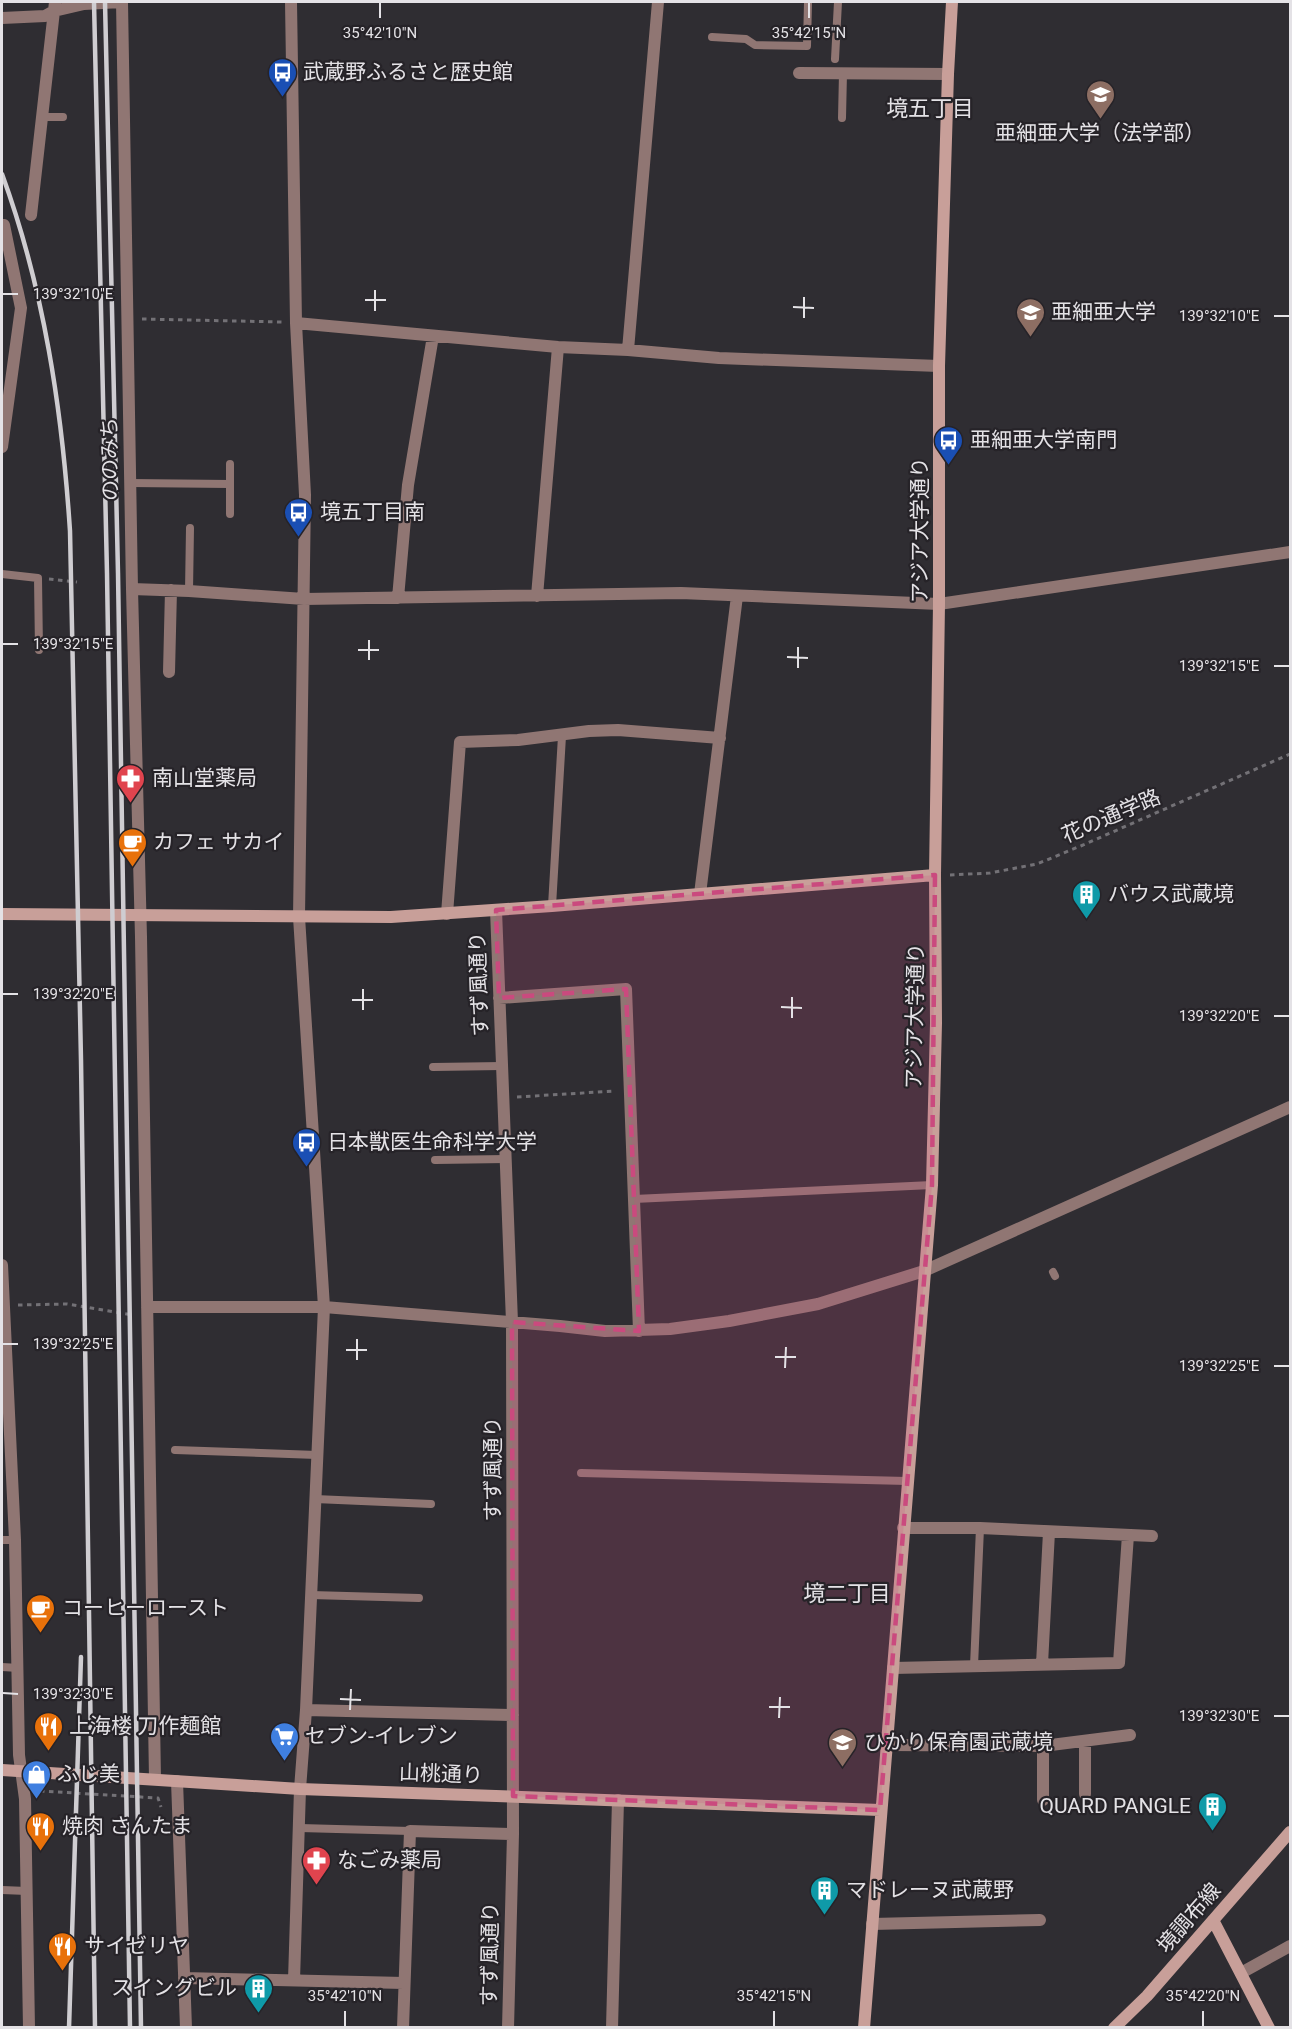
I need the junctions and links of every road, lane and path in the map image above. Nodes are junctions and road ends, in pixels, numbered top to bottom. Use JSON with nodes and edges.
{"nodes":[{"id":1,"x":121,"y":2,"type":"edge"},
{"id":2,"x":291,"y":2,"type":"edge"},
{"id":3,"x":658,"y":2,"type":"edge"},
{"id":4,"x":808,"y":2,"type":"edge"},
{"id":5,"x":838,"y":2,"type":"edge"},
{"id":6,"x":952,"y":2,"type":"edge"},
{"id":7,"x":54,"y":6,"type":"edge"},
{"id":8,"x":2,"y":18,"type":"edge"},
{"id":9,"x":712,"y":38,"type":"dead end"},
{"id":10,"x":835,"y":59,"type":"dead end"},
{"id":11,"x":799,"y":73,"type":"dead end"},
{"id":12,"x":843,"y":73,"type":"junction"},
{"id":13,"x":948,"y":74,"type":"junction"},
{"id":14,"x":42,"y":117,"type":"junction"},
{"id":15,"x":63,"y":117,"type":"dead end"},
{"id":16,"x":842,"y":118,"type":"dead end"},
{"id":17,"x":31,"y":215,"type":"dead end"},
{"id":18,"x":4,"y":225,"type":"dead end"},
{"id":19,"x":128,"y":318,"type":"junction"},
{"id":20,"x":296,"y":323,"type":"junction"},
{"id":21,"x":433,"y":336,"type":"junction"},
{"id":22,"x":558,"y":347,"type":"junction"},
{"id":23,"x":628,"y":350,"type":"junction"},
{"id":24,"x":939,"y":366,"type":"junction"},
{"id":25,"x":2,"y":447,"type":"edge"},
{"id":26,"x":230,"y":464,"type":"dead end"},
{"id":27,"x":130,"y":483,"type":"junction"},
{"id":28,"x":230,"y":484,"type":"junction"},
{"id":29,"x":230,"y":514,"type":"dead end"},
{"id":30,"x":190,"y":528,"type":"dead end"},
{"id":31,"x":1290,"y":552,"type":"edge"},
{"id":32,"x":2,"y":574,"type":"edge"},
{"id":33,"x":38,"y":578,"type":"junction"},
{"id":34,"x":77,"y":582,"type":"dead end"},
{"id":35,"x":132,"y":589,"type":"junction"},
{"id":36,"x":171,"y":590,"type":"junction"},
{"id":37,"x":189,"y":591,"type":"junction"},
{"id":38,"x":537,"y":596,"type":"junction"},
{"id":39,"x":737,"y":596,"type":"junction"},
{"id":40,"x":398,"y":598,"type":"junction"},
{"id":41,"x":304,"y":600,"type":"junction"},
{"id":42,"x":939,"y":604,"type":"junction"},
{"id":43,"x":39,"y":650,"type":"dead end"},
{"id":44,"x":169,"y":672,"type":"dead end"},
{"id":45,"x":561,"y":735,"type":"junction"},
{"id":46,"x":720,"y":738,"type":"junction"},
{"id":47,"x":1290,"y":754,"type":"edge"},
{"id":48,"x":935,"y":875,"type":"junction"},
{"id":49,"x":700,"y":894,"type":"junction"},
{"id":50,"x":552,"y":906,"type":"junction"},
{"id":51,"x":496,"y":910,"type":"junction"},
{"id":52,"x":2,"y":914,"type":"edge"},
{"id":53,"x":447,"y":914,"type":"junction"},
{"id":54,"x":140,"y":916,"type":"junction"},
{"id":55,"x":299,"y":917,"type":"junction"},
{"id":56,"x":500,"y":998,"type":"junction"},
{"id":57,"x":502,"y":1066,"type":"junction"},
{"id":58,"x":433,"y":1067,"type":"dead end"},
{"id":59,"x":629,"y":1090,"type":"junction"},
{"id":60,"x":503,"y":1098,"type":"junction"},
{"id":61,"x":1290,"y":1107,"type":"edge"},
{"id":62,"x":506,"y":1159,"type":"junction"},
{"id":63,"x":435,"y":1160,"type":"dead end"},
{"id":64,"x":932,"y":1185,"type":"junction"},
{"id":65,"x":634,"y":1199,"type":"junction"},
{"id":66,"x":2,"y":1265,"type":"edge"},
{"id":67,"x":924,"y":1271,"type":"junction"},
{"id":68,"x":4,"y":1305,"type":"junction"},
{"id":69,"x":324,"y":1307,"type":"junction"},
{"id":70,"x":147,"y":1312,"type":"junction"},
{"id":71,"x":3,"y":1318,"type":"edge"},
{"id":72,"x":512,"y":1322,"type":"junction"},
{"id":73,"x":639,"y":1331,"type":"junction"},
{"id":74,"x":175,"y":1450,"type":"dead end"},
{"id":75,"x":317,"y":1455,"type":"junction"},
{"id":76,"x":581,"y":1473,"type":"dead end"},
{"id":77,"x":907,"y":1481,"type":"junction"},
{"id":78,"x":315,"y":1499,"type":"junction"},
{"id":79,"x":431,"y":1504,"type":"dead end"},
{"id":80,"x":903,"y":1528,"type":"junction"},
{"id":81,"x":980,"y":1528,"type":"junction"},
{"id":82,"x":1049,"y":1532,"type":"junction"},
{"id":83,"x":1128,"y":1535,"type":"junction"},
{"id":84,"x":1152,"y":1536,"type":"dead end"},
{"id":85,"x":2,"y":1540,"type":"edge"},
{"id":86,"x":15,"y":1540,"type":"junction"},
{"id":87,"x":311,"y":1595,"type":"junction"},
{"id":88,"x":420,"y":1598,"type":"dead end"},
{"id":89,"x":1042,"y":1664,"type":"junction"},
{"id":90,"x":974,"y":1666,"type":"junction"},
{"id":91,"x":2,"y":1667,"type":"edge"},
{"id":92,"x":19,"y":1668,"type":"junction"},
{"id":93,"x":893,"y":1668,"type":"junction"},
{"id":94,"x":306,"y":1710,"type":"junction"},
{"id":95,"x":513,"y":1715,"type":"junction"},
{"id":96,"x":1130,"y":1735,"type":"dead end"},
{"id":97,"x":1084,"y":1741,"type":"junction"},
{"id":98,"x":886,"y":1745,"type":"junction"},
{"id":99,"x":1043,"y":1746,"type":"junction"},
{"id":100,"x":2,"y":1770,"type":"edge"},
{"id":101,"x":21,"y":1773,"type":"junction"},
{"id":102,"x":155,"y":1779,"type":"junction"},
{"id":103,"x":177,"y":1781,"type":"junction"},
{"id":104,"x":300,"y":1789,"type":"junction"},
{"id":105,"x":32,"y":1790,"type":"dead end"},
{"id":106,"x":1085,"y":1794,"type":"dead end"},
{"id":107,"x":513,"y":1796,"type":"junction"},
{"id":108,"x":618,"y":1800,"type":"junction"},
{"id":109,"x":1043,"y":1800,"type":"dead end"},
{"id":110,"x":880,"y":1810,"type":"junction"},
{"id":111,"x":163,"y":1813,"type":"dead end"},
{"id":112,"x":300,"y":1828,"type":"junction"},
{"id":113,"x":410,"y":1831,"type":"junction"},
{"id":114,"x":1290,"y":1832,"type":"edge"},
{"id":115,"x":513,"y":1834,"type":"junction"},
{"id":116,"x":2,"y":1890,"type":"edge"},
{"id":117,"x":27,"y":1891,"type":"junction"},
{"id":118,"x":1040,"y":1920,"type":"dead end"},
{"id":119,"x":1213,"y":1920,"type":"junction"},
{"id":120,"x":872,"y":1924,"type":"junction"},
{"id":121,"x":1290,"y":1947,"type":"edge"},
{"id":122,"x":1240,"y":1973,"type":"junction"},
{"id":123,"x":184,"y":1978,"type":"junction"},
{"id":124,"x":294,"y":1980,"type":"junction"},
{"id":125,"x":404,"y":1983,"type":"junction"},
{"id":126,"x":29,"y":2028,"type":"edge"},
{"id":127,"x":186,"y":2028,"type":"edge"},
{"id":128,"x":403,"y":2028,"type":"edge"},
{"id":129,"x":508,"y":2028,"type":"edge"},
{"id":130,"x":612,"y":2028,"type":"edge"},
{"id":131,"x":864,"y":2028,"type":"edge"},
{"id":132,"x":1114,"y":2028,"type":"edge"},
{"id":133,"x":1269,"y":2028,"type":"edge"}],
"edges":[{"from":1,"to":7,"type":"street"},
{"from":1,"to":19,"type":"street","name":"ののみち"},
{"from":2,"to":20,"type":"street"},
{"from":3,"to":23,"type":"street"},
{"from":4,"to":9,"type":"lane"},
{"from":5,"to":10,"type":"lane"},
{"from":6,"to":13,"type":"street","name":"アジア大学通り"},
{"from":7,"to":8,"type":"street"},
{"from":7,"to":14,"type":"street"},
{"from":11,"to":12,"type":"street"},
{"from":12,"to":13,"type":"street"},
{"from":12,"to":16,"type":"lane"},
{"from":13,"to":24,"type":"street","name":"アジア大学通り"},
{"from":14,"to":15,"type":"lane"},
{"from":14,"to":17,"type":"street"},
{"from":18,"to":25,"type":"street"},
{"from":19,"to":20,"type":"path"},
{"from":19,"to":27,"type":"street","name":"ののみち"},
{"from":20,"to":21,"type":"street"},
{"from":20,"to":41,"type":"street"},
{"from":21,"to":22,"type":"street"},
{"from":21,"to":40,"type":"street"},
{"from":22,"to":23,"type":"street"},
{"from":22,"to":38,"type":"street"},
{"from":23,"to":24,"type":"street"},
{"from":24,"to":42,"type":"street","name":"アジア大学通り"},
{"from":26,"to":28,"type":"lane"},
{"from":27,"to":28,"type":"lane"},
{"from":27,"to":35,"type":"street","name":"ののみち"},
{"from":28,"to":29,"type":"lane"},
{"from":30,"to":37,"type":"lane"},
{"from":31,"to":42,"type":"street"},
{"from":32,"to":33,"type":"lane"},
{"from":33,"to":34,"type":"path"},
{"from":33,"to":43,"type":"lane"},
{"from":35,"to":36,"type":"street"},
{"from":35,"to":54,"type":"street","name":"ののみち"},
{"from":36,"to":37,"type":"street"},
{"from":36,"to":44,"type":"street"},
{"from":37,"to":41,"type":"street"},
{"from":38,"to":39,"type":"street"},
{"from":38,"to":40,"type":"street"},
{"from":39,"to":42,"type":"street"},
{"from":39,"to":46,"type":"street"},
{"from":40,"to":41,"type":"street"},
{"from":41,"to":55,"type":"street"},
{"from":42,"to":48,"type":"street","name":"アジア大学通り"},
{"from":45,"to":46,"type":"street"},
{"from":45,"to":50,"type":"lane"},
{"from":45,"to":53,"type":"street"},
{"from":46,"to":49,"type":"street"},
{"from":47,"to":48,"type":"path","name":"花の通学路"},
{"from":48,"to":49,"type":"street"},
{"from":48,"to":64,"type":"street","name":"アジア大学通り"},
{"from":49,"to":50,"type":"street"},
{"from":50,"to":51,"type":"street"},
{"from":51,"to":53,"type":"street"},
{"from":51,"to":56,"type":"street","name":"すず風通り"},
{"from":52,"to":54,"type":"street"},
{"from":53,"to":55,"type":"street"},
{"from":54,"to":55,"type":"street"},
{"from":54,"to":70,"type":"street","name":"ののみち"},
{"from":55,"to":69,"type":"street"},
{"from":56,"to":57,"type":"street","name":"すず風通り"},
{"from":56,"to":59,"type":"street"},
{"from":57,"to":58,"type":"lane"},
{"from":57,"to":60,"type":"street","name":"すず風通り"},
{"from":59,"to":60,"type":"path"},
{"from":59,"to":65,"type":"street"},
{"from":60,"to":62,"type":"street","name":"すず風通り"},
{"from":61,"to":67,"type":"street"},
{"from":62,"to":63,"type":"lane"},
{"from":62,"to":72,"type":"street","name":"すず風通り"},
{"from":64,"to":65,"type":"lane"},
{"from":64,"to":67,"type":"street","name":"アジア大学通り"},
{"from":65,"to":73,"type":"street"},
{"from":66,"to":68,"type":"street"},
{"from":67,"to":73,"type":"street"},
{"from":67,"to":77,"type":"street","name":"アジア大学通り"},
{"from":68,"to":70,"type":"path"},
{"from":68,"to":71,"type":"street"},
{"from":69,"to":70,"type":"street"},
{"from":69,"to":72,"type":"street"},
{"from":69,"to":75,"type":"street"},
{"from":70,"to":102,"type":"street","name":"ののみち"},
{"from":71,"to":86,"type":"street"},
{"from":72,"to":73,"type":"street"},
{"from":72,"to":95,"type":"street","name":"すず風通り"},
{"from":74,"to":75,"type":"lane"},
{"from":75,"to":78,"type":"street"},
{"from":76,"to":77,"type":"lane"},
{"from":77,"to":80,"type":"street","name":"アジア大学通り"},
{"from":78,"to":79,"type":"lane"},
{"from":78,"to":87,"type":"street"},
{"from":80,"to":81,"type":"street"},
{"from":80,"to":93,"type":"street","name":"アジア大学通り"},
{"from":81,"to":82,"type":"street"},
{"from":81,"to":90,"type":"lane"},
{"from":82,"to":83,"type":"street"},
{"from":82,"to":89,"type":"street"},
{"from":83,"to":84,"type":"street"},
{"from":83,"to":89,"type":"street"},
{"from":85,"to":86,"type":"lane"},
{"from":86,"to":92,"type":"street"},
{"from":87,"to":88,"type":"lane"},
{"from":87,"to":94,"type":"street"},
{"from":89,"to":90,"type":"street"},
{"from":90,"to":93,"type":"street"},
{"from":91,"to":92,"type":"lane"},
{"from":92,"to":101,"type":"street"},
{"from":93,"to":98,"type":"street","name":"アジア大学通り"},
{"from":94,"to":95,"type":"street"},
{"from":94,"to":104,"type":"street"},
{"from":95,"to":107,"type":"street","name":"すず風通り"},
{"from":96,"to":97,"type":"street"},
{"from":97,"to":99,"type":"street"},
{"from":97,"to":106,"type":"street"},
{"from":98,"to":99,"type":"street"},
{"from":98,"to":110,"type":"street","name":"アジア大学通り"},
{"from":99,"to":109,"type":"street"},
{"from":100,"to":101,"type":"street","name":"山桃通り"},
{"from":101,"to":102,"type":"street","name":"山桃通り"},
{"from":101,"to":117,"type":"street"},
{"from":102,"to":103,"type":"street","name":"山桃通り"},
{"from":103,"to":104,"type":"street","name":"山桃通り"},
{"from":103,"to":123,"type":"street"},
{"from":104,"to":107,"type":"street","name":"山桃通り"},
{"from":104,"to":112,"type":"street"},
{"from":105,"to":111,"type":"path"},
{"from":107,"to":108,"type":"street","name":"山桃通り"},
{"from":107,"to":115,"type":"street","name":"すず風通り"},
{"from":108,"to":110,"type":"street","name":"山桃通り"},
{"from":108,"to":130,"type":"street"},
{"from":110,"to":120,"type":"street","name":"アジア大学通り"},
{"from":112,"to":113,"type":"lane"},
{"from":112,"to":124,"type":"street"},
{"from":113,"to":115,"type":"street"},
{"from":113,"to":125,"type":"street"},
{"from":114,"to":119,"type":"street","name":"境調布線"},
{"from":115,"to":129,"type":"street","name":"すず風通り"},
{"from":116,"to":117,"type":"lane"},
{"from":117,"to":126,"type":"street"},
{"from":118,"to":120,"type":"street"},
{"from":119,"to":122,"type":"street"},
{"from":119,"to":132,"type":"street","name":"境調布線"},
{"from":120,"to":131,"type":"street","name":"アジア大学通り"},
{"from":121,"to":122,"type":"street"},
{"from":122,"to":133,"type":"street"},
{"from":123,"to":124,"type":"street"},
{"from":123,"to":127,"type":"street"},
{"from":124,"to":125,"type":"street"},
{"from":125,"to":128,"type":"street"}]}
